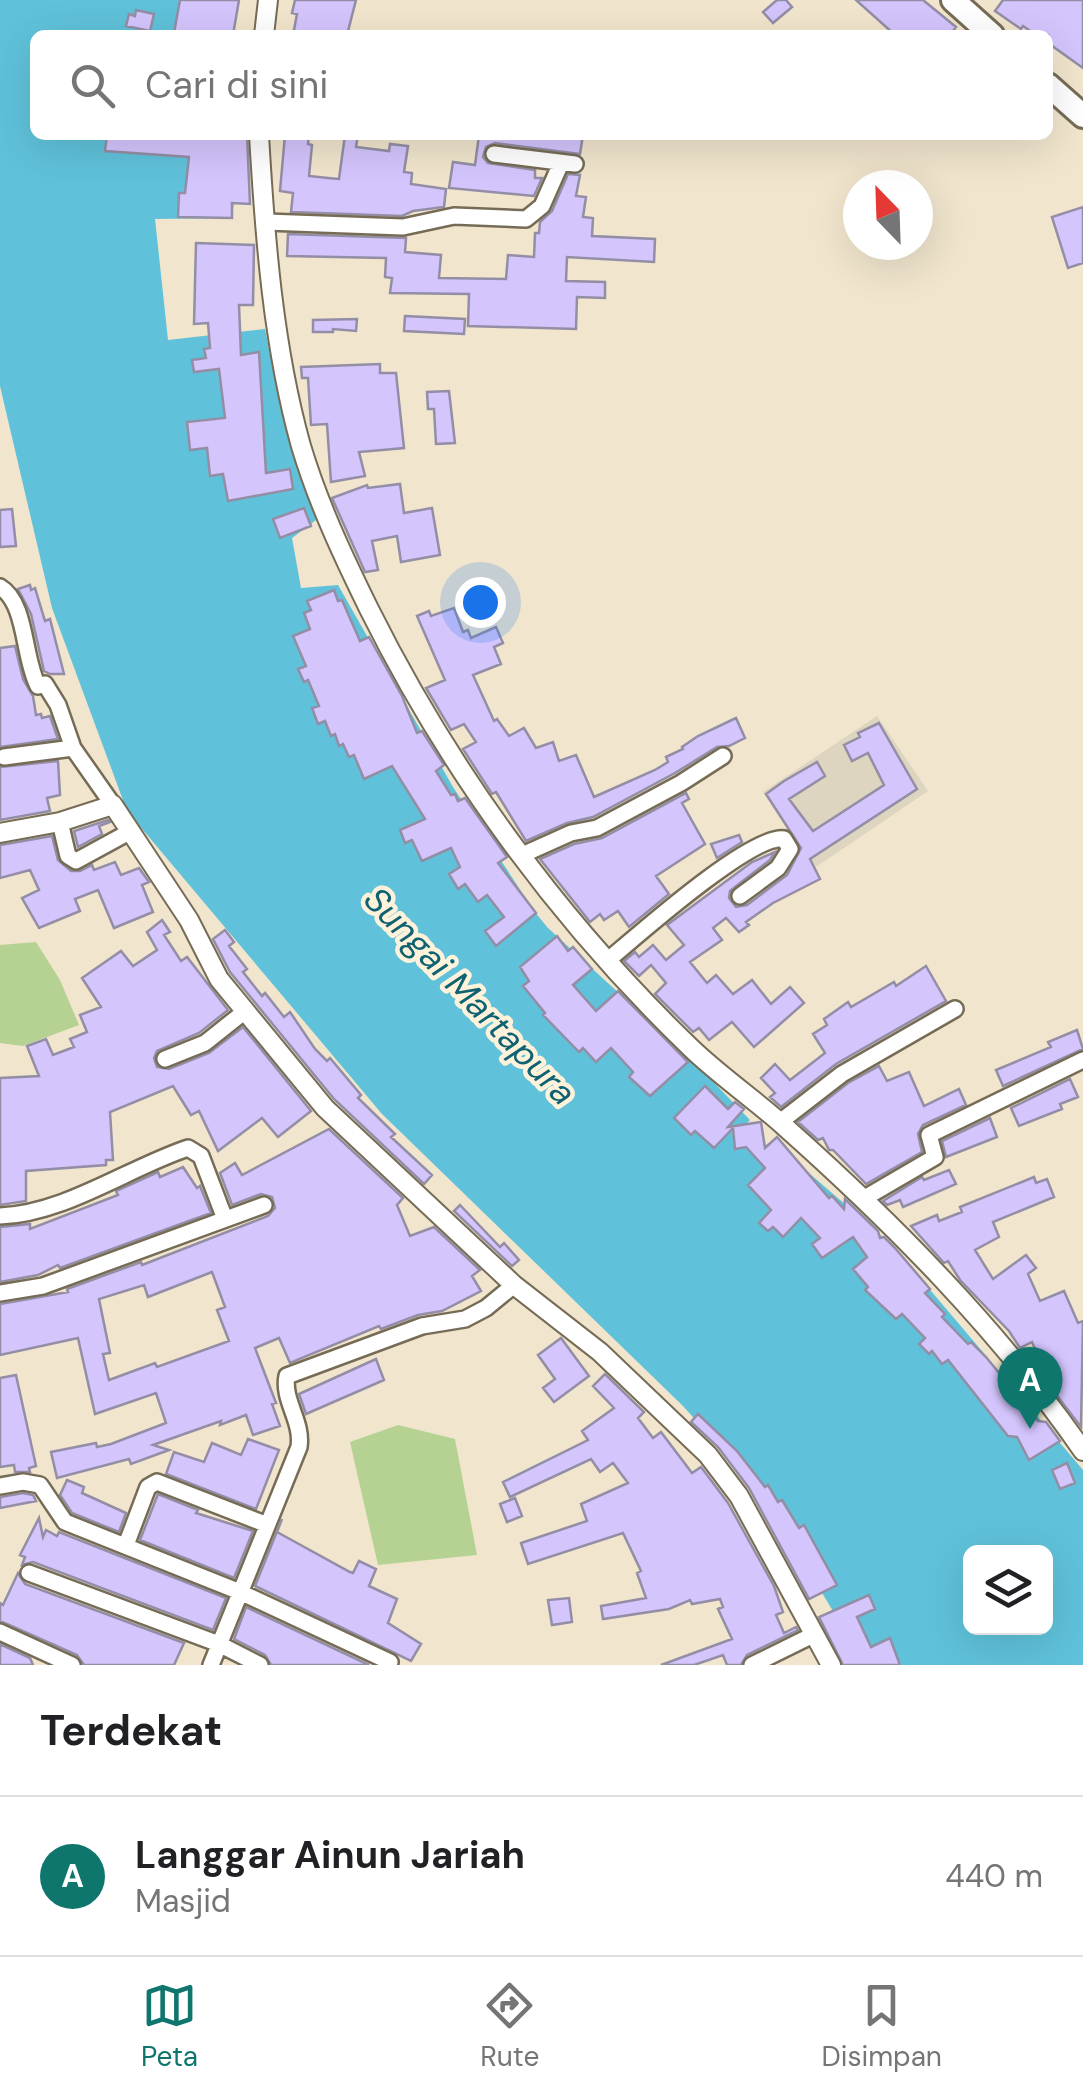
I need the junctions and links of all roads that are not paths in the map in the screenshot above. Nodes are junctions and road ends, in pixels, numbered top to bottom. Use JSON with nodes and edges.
{"nodes":[{"id":1,"x":268,"y":0,"type":"edge"},
{"id":2,"x":953,"y":0,"type":"edge"},
{"id":3,"x":265,"y":30,"type":"edge"},
{"id":4,"x":986,"y":30,"type":"edge"},
{"id":5,"x":1053,"y":89,"type":"edge"},
{"id":6,"x":1083,"y":116,"type":"edge"},
{"id":7,"x":259,"y":140,"type":"edge"},
{"id":8,"x":494,"y":154,"type":"dead end"},
{"id":9,"x":266,"y":222,"type":"junction"},
{"id":10,"x":0,"y":587,"type":"edge"},
{"id":11,"x":73,"y":748,"type":"junction"},
{"id":12,"x":4,"y":756,"type":"dead end"},
{"id":13,"x":723,"y":756,"type":"dead end"},
{"id":14,"x":113,"y":805,"type":"junction"},
{"id":15,"x":60,"y":822,"type":"junction"},
{"id":16,"x":131,"y":831,"type":"junction"},
{"id":17,"x":0,"y":833,"type":"edge"},
{"id":18,"x":522,"y":856,"type":"junction"},
{"id":19,"x":740,"y":896,"type":"dead end"},
{"id":20,"x":607,"y":960,"type":"junction"},
{"id":21,"x":955,"y":1009,"type":"dead end"},
{"id":22,"x":244,"y":1012,"type":"junction"},
{"id":23,"x":165,"y":1059,"type":"dead end"},
{"id":24,"x":1083,"y":1060,"type":"edge"},
{"id":25,"x":780,"y":1122,"type":"junction"},
{"id":26,"x":863,"y":1199,"type":"junction"},
{"id":27,"x":264,"y":1206,"type":"dead end"},
{"id":28,"x":0,"y":1216,"type":"edge"},
{"id":29,"x":225,"y":1219,"type":"junction"},
{"id":30,"x":514,"y":1285,"type":"junction"},
{"id":31,"x":0,"y":1293,"type":"edge"},
{"id":32,"x":1083,"y":1451,"type":"edge"},
{"id":33,"x":0,"y":1486,"type":"edge"},
{"id":34,"x":265,"y":1524,"type":"junction"},
{"id":35,"x":126,"y":1545,"type":"junction"},
{"id":36,"x":29,"y":1572,"type":"dead end"},
{"id":37,"x":240,"y":1592,"type":"junction"},
{"id":38,"x":0,"y":1632,"type":"edge"},
{"id":39,"x":815,"y":1634,"type":"junction"},
{"id":40,"x":219,"y":1644,"type":"junction"},
{"id":41,"x":390,"y":1662,"type":"dead end"},
{"id":42,"x":72,"y":1665,"type":"edge"},
{"id":43,"x":210,"y":1665,"type":"edge"},
{"id":44,"x":260,"y":1665,"type":"edge"},
{"id":45,"x":752,"y":1665,"type":"edge"},
{"id":46,"x":832,"y":1665,"type":"edge"}],
"edges":[{"from":1,"to":3,"type":"street"},
{"from":2,"to":4,"type":"main road"},
{"from":5,"to":6,"type":"main road"},
{"from":7,"to":9,"type":"street"},
{"from":8,"to":9,"type":"street"},
{"from":9,"to":18,"type":"street"},
{"from":10,"to":11,"type":"street"},
{"from":11,"to":12,"type":"street"},
{"from":11,"to":14,"type":"street"},
{"from":13,"to":18,"type":"street"},
{"from":14,"to":15,"type":"street"},
{"from":14,"to":16,"type":"street"},
{"from":15,"to":16,"type":"street"},
{"from":15,"to":17,"type":"street"},
{"from":16,"to":22,"type":"street"},
{"from":18,"to":20,"type":"street"},
{"from":19,"to":20,"type":"street"},
{"from":20,"to":25,"type":"street"},
{"from":21,"to":25,"type":"street"},
{"from":22,"to":23,"type":"street"},
{"from":22,"to":30,"type":"street"},
{"from":24,"to":26,"type":"street"},
{"from":25,"to":26,"type":"street"},
{"from":26,"to":32,"type":"street"},
{"from":27,"to":29,"type":"street"},
{"from":28,"to":29,"type":"street"},
{"from":29,"to":31,"type":"street"},
{"from":30,"to":34,"type":"street"},
{"from":30,"to":39,"type":"street"},
{"from":33,"to":35,"type":"street"},
{"from":34,"to":35,"type":"street"},
{"from":34,"to":37,"type":"street"},
{"from":35,"to":37,"type":"street"},
{"from":36,"to":40,"type":"street"},
{"from":37,"to":40,"type":"street"},
{"from":37,"to":41,"type":"street"},
{"from":38,"to":42,"type":"street"},
{"from":39,"to":45,"type":"street"},
{"from":39,"to":46,"type":"street"},
{"from":40,"to":43,"type":"street"},
{"from":40,"to":44,"type":"street"}]}
